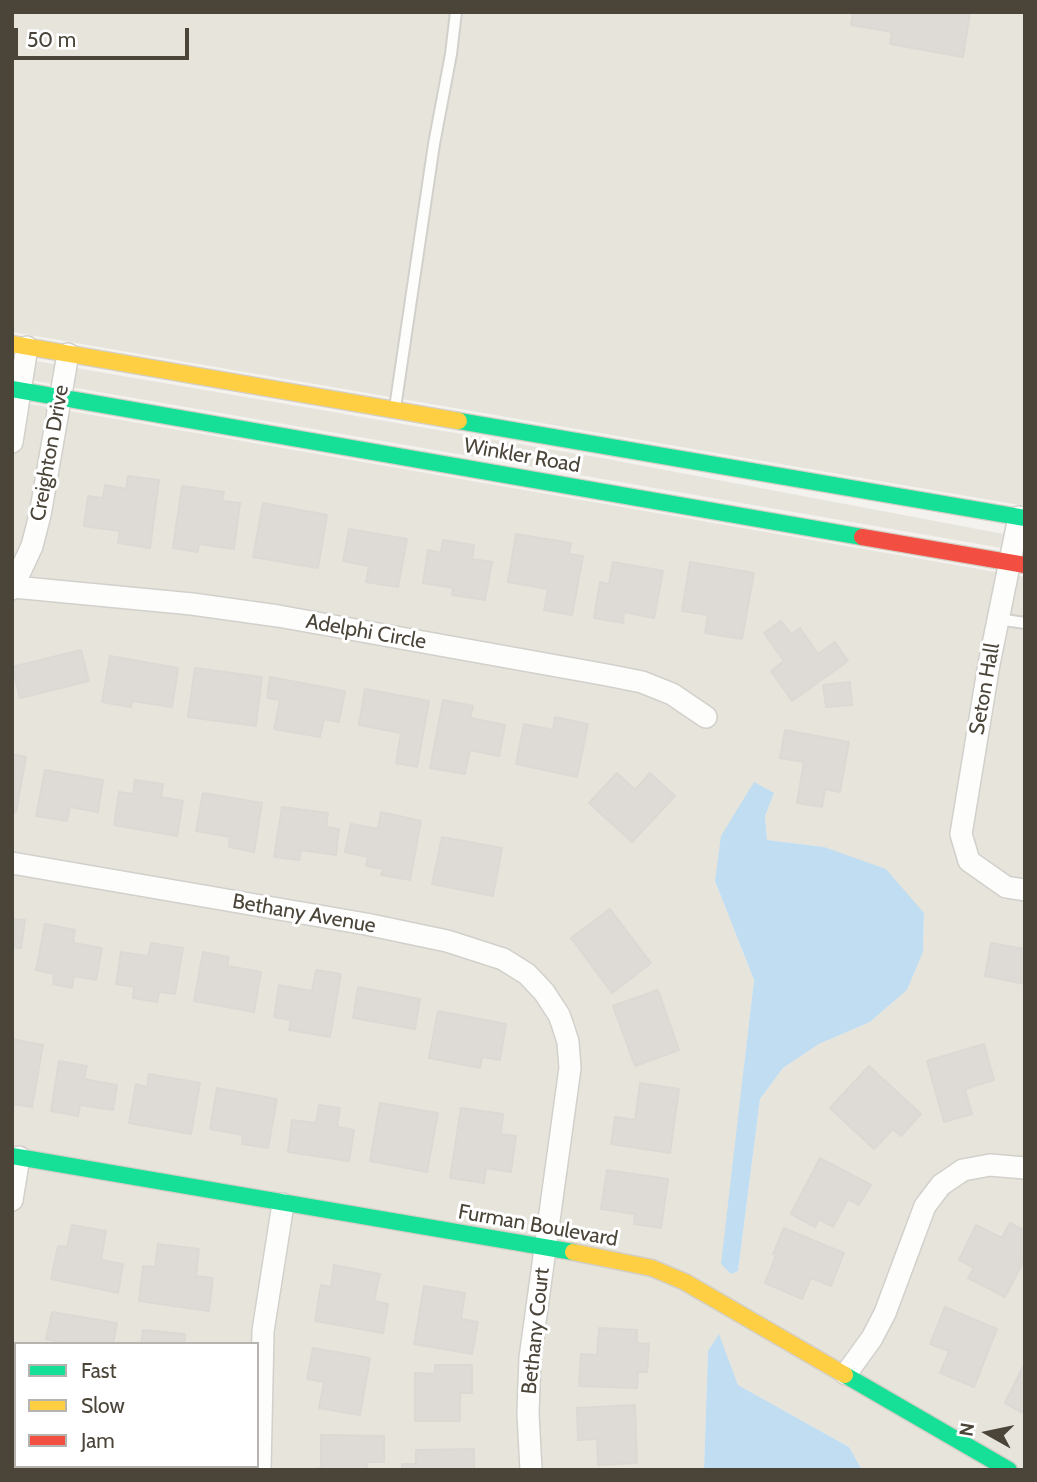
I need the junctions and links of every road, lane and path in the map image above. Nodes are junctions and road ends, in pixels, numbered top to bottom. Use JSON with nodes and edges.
{"nodes":[{"id":1,"x":456,"y":12,"type":"edge"},
{"id":2,"x":20,"y":345,"type":"edge"},
{"id":3,"x":68,"y":354,"type":"junction"},
{"id":4,"x":16,"y":390,"type":"edge"},
{"id":5,"x":60,"y":397,"type":"junction"},
{"id":6,"x":395,"y":410,"type":"junction"},
{"id":7,"x":12,"y":442,"type":"edge"},
{"id":8,"x":1022,"y":518,"type":"edge"},
{"id":9,"x":1016,"y":563,"type":"edge"},
{"id":10,"x":13,"y":588,"type":"edge"},
{"id":11,"x":998,"y":619,"type":"junction"},
{"id":12,"x":1025,"y":623,"type":"edge"},
{"id":13,"x":706,"y":717,"type":"dead end"},
{"id":14,"x":12,"y":863,"type":"edge"},
{"id":15,"x":1025,"y":890,"type":"edge"},
{"id":16,"x":563,"y":1027,"type":"joint"},
{"id":17,"x":16,"y":1157,"type":"edge"},
{"id":18,"x":1025,"y":1168,"type":"edge"},
{"id":19,"x":12,"y":1200,"type":"edge"},
{"id":20,"x":282,"y":1204,"type":"junction"},
{"id":21,"x":545,"y":1247,"type":"junction"},
{"id":22,"x":846,"y":1374,"type":"junction"},
{"id":23,"x":986,"y":1464,"type":"edge"},
{"id":24,"x":260,"y":1470,"type":"edge"},
{"id":25,"x":531,"y":1470,"type":"edge"},
{"id":26,"x":1009,"y":1470,"type":"edge"}],
"edges":[{"from":1,"to":6,"type":"lane"},
{"from":2,"to":3,"type":"street","name":"Winkler Road"},
{"from":2,"to":4,"type":"street","name":"Creighton Drive"},
{"from":3,"to":5,"type":"street","name":"Creighton Drive"},
{"from":3,"to":6,"type":"street","name":"Winkler Road"},
{"from":4,"to":5,"type":"street","name":"Winkler Road"},
{"from":4,"to":7,"type":"street","name":"Creighton Drive"},
{"from":5,"to":9,"type":"street","name":"Winkler Road"},
{"from":5,"to":10,"type":"street","name":"Creighton Drive"},
{"from":6,"to":8,"type":"street","name":"Winkler Road"},
{"from":8,"to":9,"type":"street","name":"Seton Hall"},
{"from":9,"to":11,"type":"street","name":"Seton Hall"},
{"from":10,"to":13,"type":"street","name":"Adelphi Circle"},
{"from":11,"to":12,"type":"lane"},
{"from":11,"to":15,"type":"street","name":"Seton Hall"},
{"from":14,"to":16,"type":"street","name":"Bethany Avenue"},
{"from":16,"to":21,"type":"street","name":"Bethany Court"},
{"from":17,"to":19,"type":"street"},
{"from":17,"to":20,"type":"street","name":"Furman Boulevard"},
{"from":18,"to":22,"type":"street"},
{"from":20,"to":21,"type":"street","name":"Furman Boulevard"},
{"from":20,"to":24,"type":"street"},
{"from":21,"to":22,"type":"street","name":"Furman Boulevard"},
{"from":21,"to":25,"type":"street","name":"Bethany Court"},
{"from":22,"to":23,"type":"street","name":"Furman Boulevard"},
{"from":23,"to":26,"type":"street","name":"Furman Boulevard"}]}
